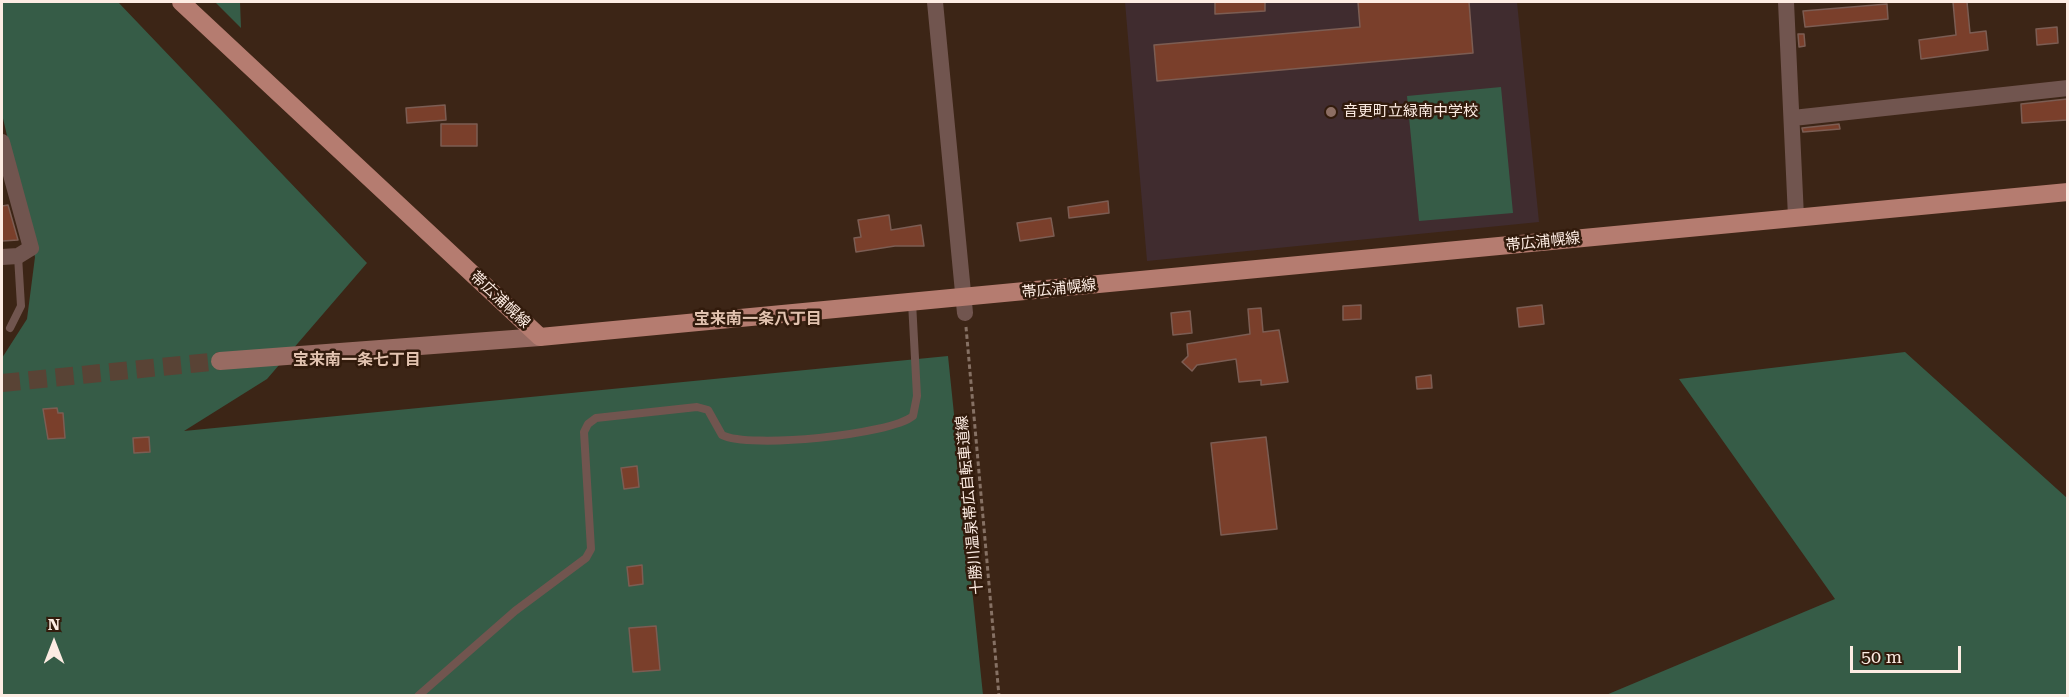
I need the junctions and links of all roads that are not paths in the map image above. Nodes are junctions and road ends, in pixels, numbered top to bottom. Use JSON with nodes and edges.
{"nodes":[{"id":1,"x":181,"y":2,"type":"edge"},
{"id":2,"x":935,"y":2,"type":"edge"},
{"id":3,"x":1786,"y":2,"type":"edge"},
{"id":4,"x":2067,"y":88,"type":"edge"},
{"id":5,"x":1793,"y":117,"type":"junction"},
{"id":6,"x":2,"y":146,"type":"edge"},
{"id":7,"x":2067,"y":192,"type":"edge"},
{"id":8,"x":1796,"y":217,"type":"junction"},
{"id":9,"x":10,"y":257,"type":"edge"},
{"id":10,"x":912,"y":302,"type":"junction"},
{"id":11,"x":964,"y":306,"type":"junction"},
{"id":12,"x":10,"y":328,"type":"dead end"},
{"id":13,"x":540,"y":337,"type":"junction"},
{"id":14,"x":220,"y":361,"type":"tunnel mouth"},
{"id":15,"x":418,"y":696,"type":"edge"}],
"edges":[{"from":1,"to":13,"type":"main road","name":"帯広浦幌線"},
{"from":2,"to":11,"type":"street"},
{"from":3,"to":5,"type":"street"},
{"from":4,"to":5,"type":"street"},
{"from":5,"to":8,"type":"street"},
{"from":6,"to":9,"type":"street"},
{"from":7,"to":8,"type":"main road","name":"帯広浦幌線"},
{"from":8,"to":11,"type":"main road","name":"帯広浦幌線"},
{"from":9,"to":12,"type":"lane"},
{"from":10,"to":11,"type":"main road","name":"帯広浦幌線"},
{"from":10,"to":13,"type":"main road","name":"帯広浦幌線"},
{"from":10,"to":15,"type":"lane"},
{"from":13,"to":14,"type":"main road"}]}
